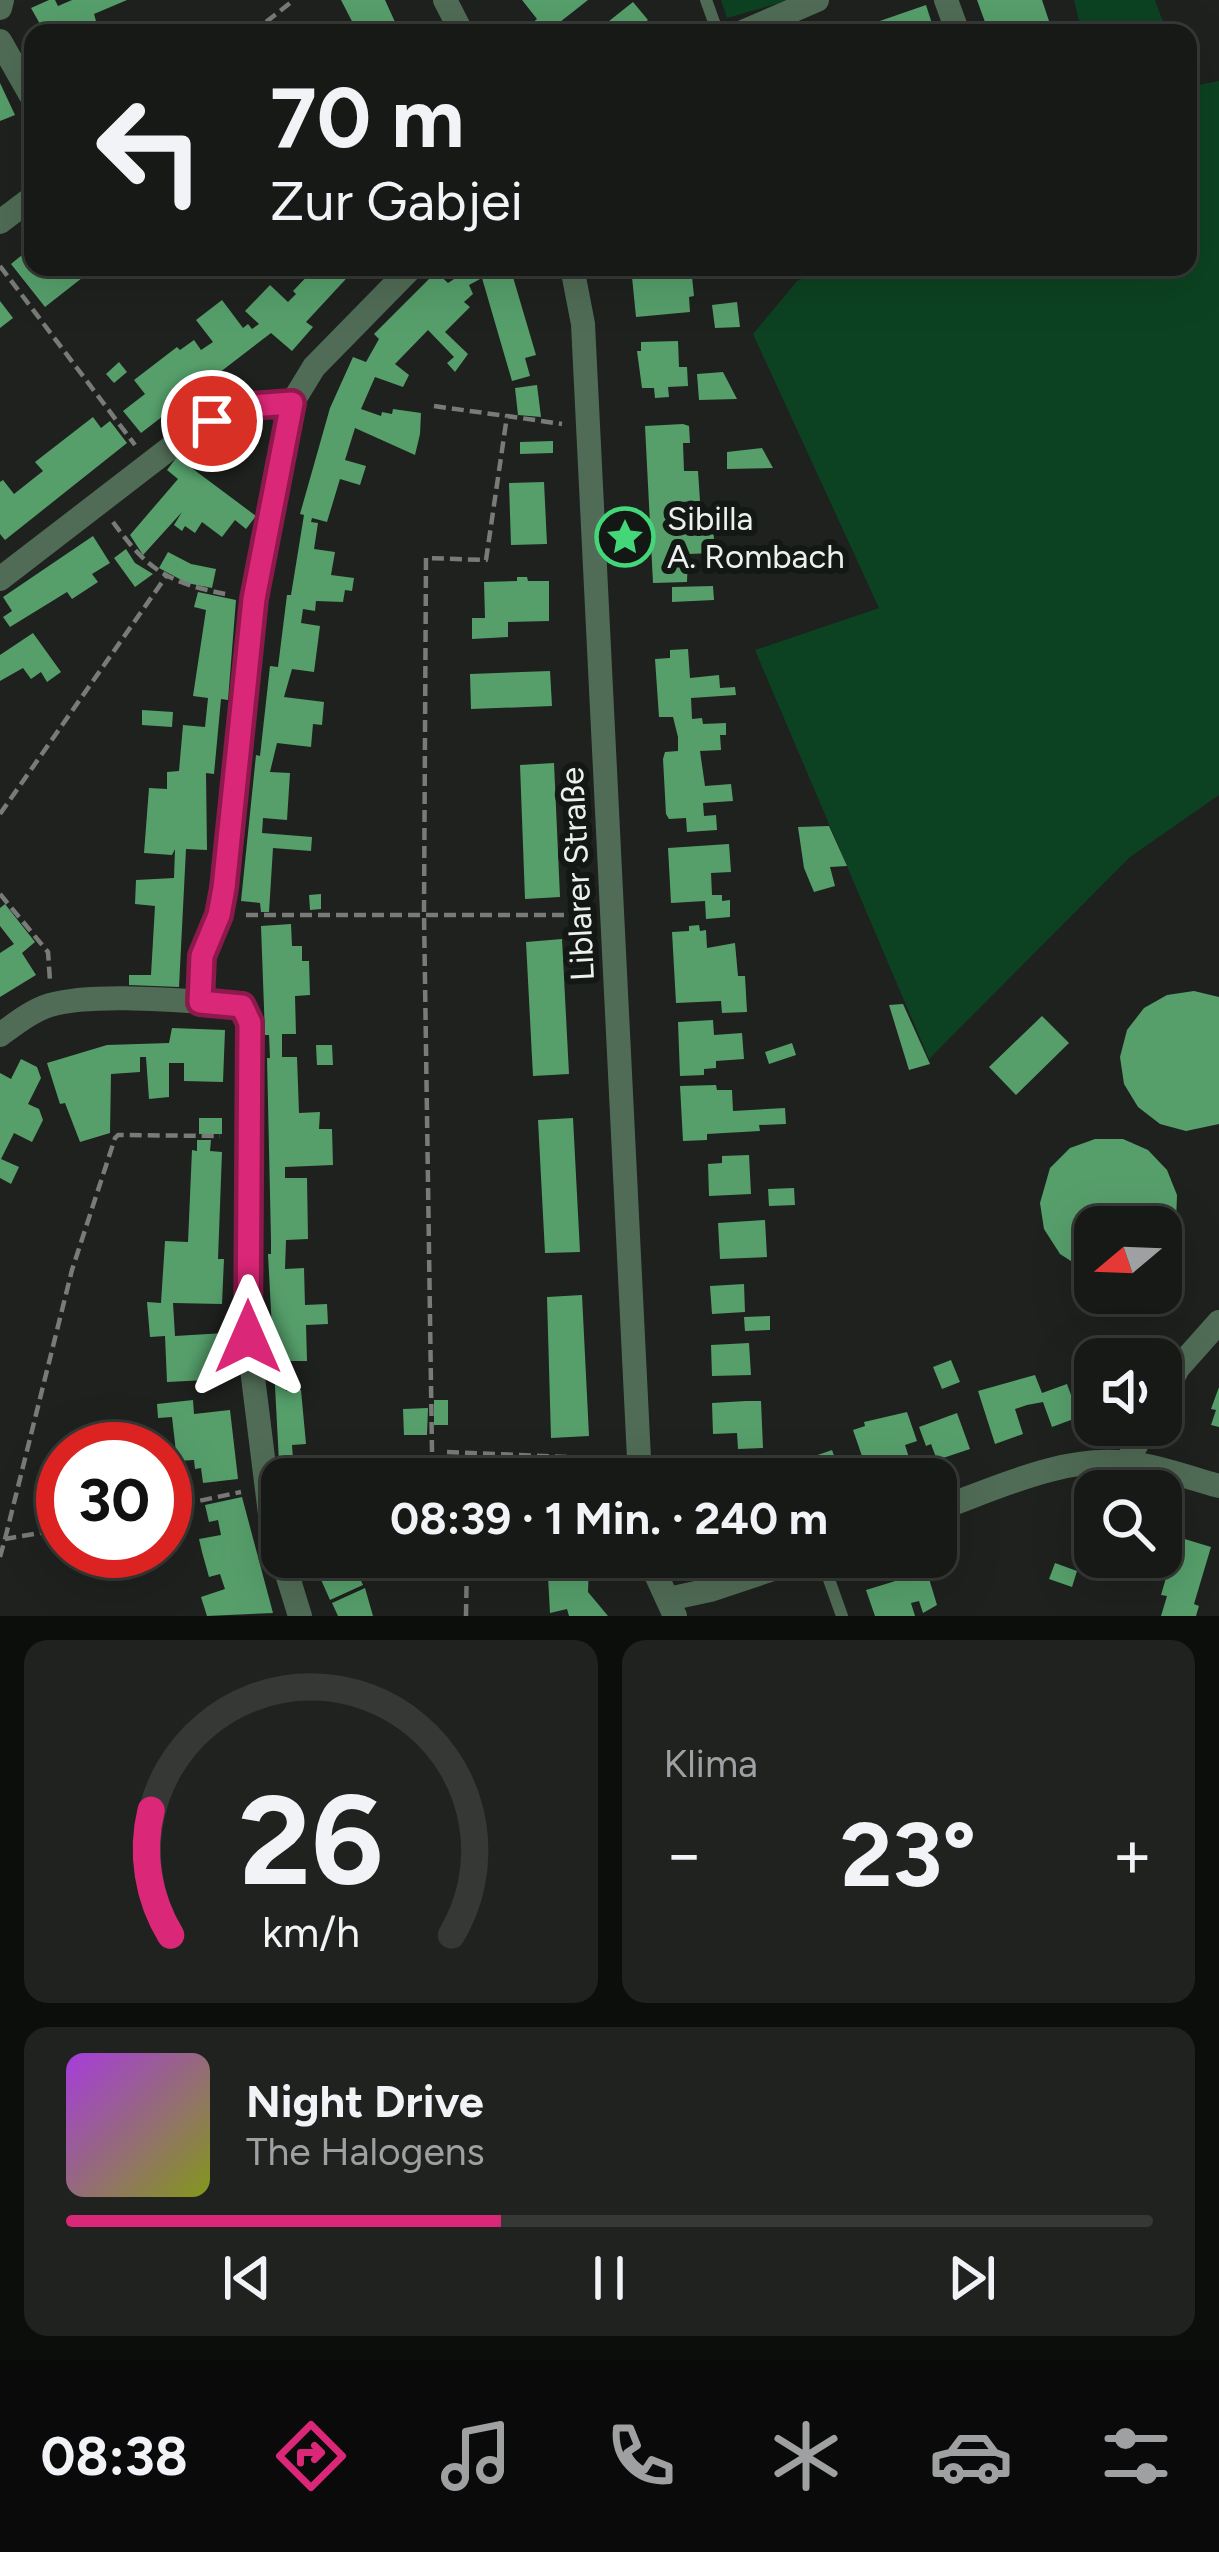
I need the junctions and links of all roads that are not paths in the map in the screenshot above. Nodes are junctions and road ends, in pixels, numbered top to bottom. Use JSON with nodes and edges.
{"nodes":[{"id":1,"x":817,"y":0,"type":"edge"},
{"id":2,"x":761,"y":24,"type":"edge"},
{"id":3,"x":0,"y":40,"type":"edge"},
{"id":4,"x":24,"y":83,"type":"edge"},
{"id":5,"x":24,"y":204,"type":"edge"},
{"id":6,"x":0,"y":222,"type":"edge"},
{"id":7,"x":403,"y":276,"type":"edge"},
{"id":8,"x":574,"y":276,"type":"edge"},
{"id":9,"x":292,"y":403,"type":"junction"},
{"id":10,"x":0,"y":579,"type":"edge"},
{"id":11,"x":200,"y":1002,"type":"junction"},
{"id":12,"x":0,"y":1035,"type":"edge"},
{"id":13,"x":1219,"y":1322,"type":"edge"},
{"id":14,"x":1182,"y":1364,"type":"edge"},
{"id":15,"x":1136,"y":1446,"type":"edge"},
{"id":16,"x":638,"y":1458,"type":"edge"},
{"id":17,"x":1127,"y":1462,"type":"junction"},
{"id":18,"x":1219,"y":1486,"type":"edge"},
{"id":19,"x":957,"y":1502,"type":"edge"},
{"id":20,"x":658,"y":1578,"type":"edge"},
{"id":21,"x":746,"y":1578,"type":"edge"},
{"id":22,"x":828,"y":1578,"type":"edge"},
{"id":23,"x":671,"y":1607,"type":"edge"},
{"id":24,"x":300,"y":1616,"type":"edge"},
{"id":25,"x":842,"y":1616,"type":"edge"}],
"edges":[{"from":1,"to":2,"type":"street"},
{"from":3,"to":4,"type":"street"},
{"from":5,"to":6,"type":"street"},
{"from":7,"to":9,"type":"street"},
{"from":8,"to":16,"type":"street","name":"Liblarer Straße"},
{"from":9,"to":10,"type":"street"},
{"from":9,"to":11,"type":"street"},
{"from":11,"to":12,"type":"street"},
{"from":11,"to":24,"type":"street"},
{"from":13,"to":14,"type":"street"},
{"from":15,"to":17,"type":"street"},
{"from":17,"to":18,"type":"street"},
{"from":17,"to":19,"type":"street"},
{"from":20,"to":23,"type":"street"},
{"from":21,"to":23,"type":"street"},
{"from":22,"to":25,"type":"lane"}]}
